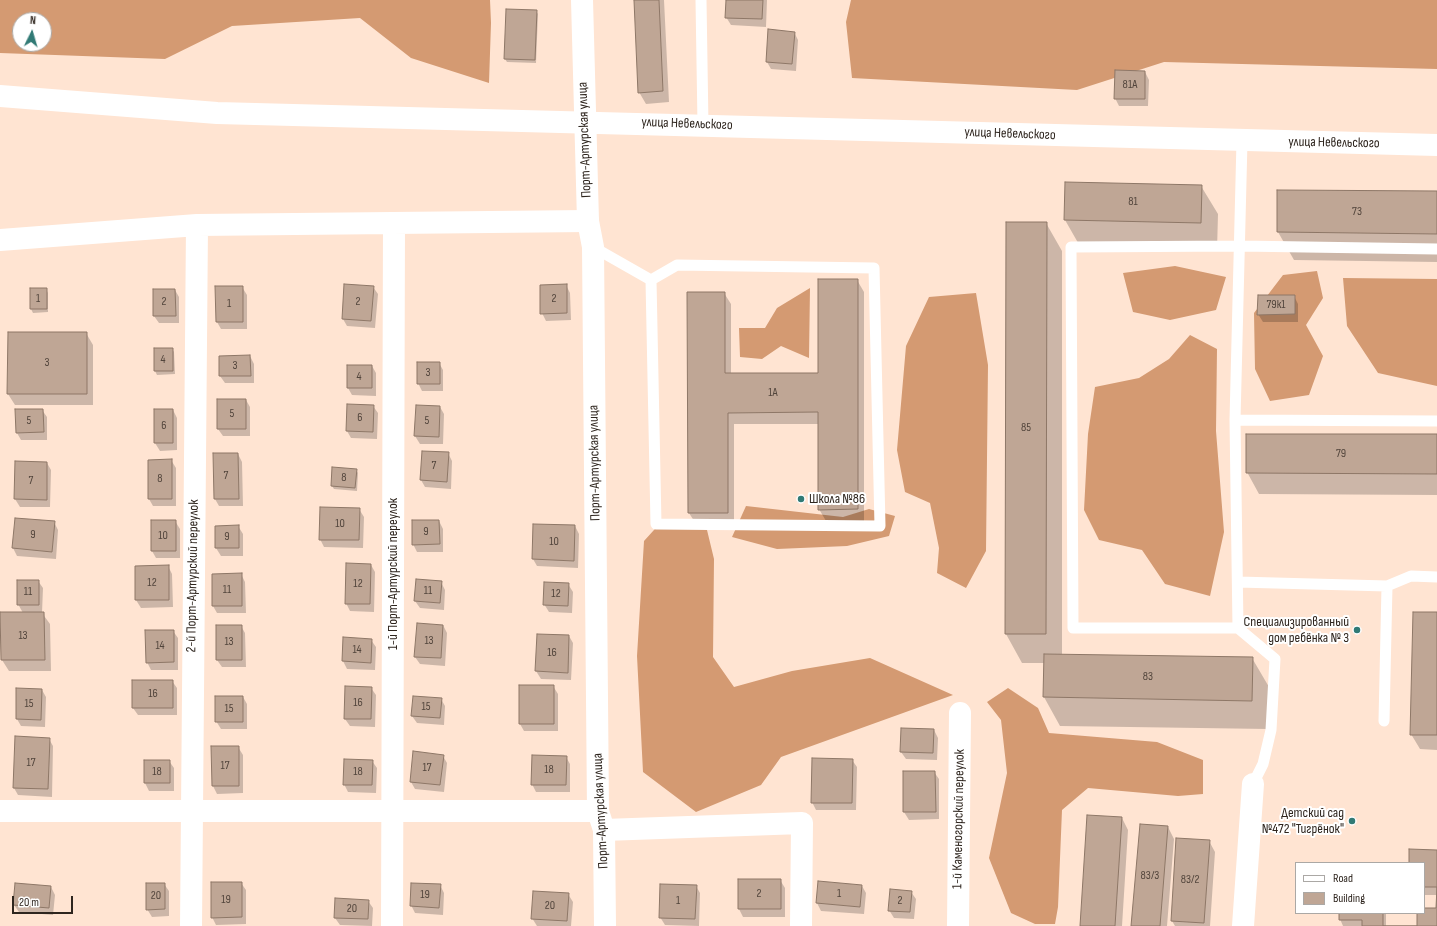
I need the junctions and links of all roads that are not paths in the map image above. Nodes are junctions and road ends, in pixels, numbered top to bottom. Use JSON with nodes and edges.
{"nodes":[{"id":1,"x":582,"y":0,"type":"edge"},
{"id":2,"x":701,"y":0,"type":"edge"},
{"id":3,"x":0,"y":96,"type":"edge"},
{"id":4,"x":584,"y":121,"type":"junction"},
{"id":5,"x":703,"y":125,"type":"junction"},
{"id":6,"x":1242,"y":141,"type":"junction"},
{"id":7,"x":1437,"y":145,"type":"edge"},
{"id":8,"x":588,"y":221,"type":"junction"},
{"id":9,"x":394,"y":223,"type":"junction"},
{"id":10,"x":197,"y":226,"type":"junction"},
{"id":11,"x":0,"y":240,"type":"edge"},
{"id":12,"x":1240,"y":246,"type":"junction"},
{"id":13,"x":593,"y":247,"type":"junction"},
{"id":14,"x":1437,"y":249,"type":"edge"},
{"id":15,"x":651,"y":280,"type":"junction"},
{"id":16,"x":1235,"y":420,"type":"junction"},
{"id":17,"x":1437,"y":422,"type":"edge"},
{"id":18,"x":1437,"y":577,"type":"edge"},
{"id":19,"x":1238,"y":582,"type":"junction"},
{"id":20,"x":1387,"y":586,"type":"junction"},
{"id":21,"x":1238,"y":628,"type":"junction"},
{"id":22,"x":960,"y":713,"type":"dead end"},
{"id":23,"x":1384,"y":721,"type":"dead end"},
{"id":24,"x":1253,"y":784,"type":"joint"},
{"id":25,"x":191,"y":810,"type":"junction"},
{"id":26,"x":0,"y":811,"type":"edge"},
{"id":27,"x":392,"y":811,"type":"junction"},
{"id":28,"x":601,"y":821,"type":"junction"},
{"id":29,"x":191,"y":926,"type":"edge"},
{"id":30,"x":392,"y":926,"type":"edge"},
{"id":31,"x":605,"y":926,"type":"edge"},
{"id":32,"x":801,"y":926,"type":"edge"},
{"id":33,"x":958,"y":926,"type":"edge"},
{"id":34,"x":1242,"y":926,"type":"edge"}],
"edges":[{"from":1,"to":4,"type":"street","name":"Порт-Артурская улица"},
{"from":2,"to":5,"type":"lane"},
{"from":3,"to":4,"type":"street","name":"улица Невельского"},
{"from":4,"to":5,"type":"street","name":"улица Невельского"},
{"from":4,"to":8,"type":"street","name":"Порт-Артурская улица"},
{"from":5,"to":6,"type":"street","name":"улица Невельского"},
{"from":6,"to":7,"type":"street","name":"улица Невельского"},
{"from":6,"to":12,"type":"lane"},
{"from":8,"to":9,"type":"street"},
{"from":8,"to":13,"type":"street","name":"Порт-Артурская улица"},
{"from":9,"to":10,"type":"street"},
{"from":9,"to":27,"type":"street","name":"1-й Порт-Артурский переулок"},
{"from":10,"to":11,"type":"street"},
{"from":10,"to":25,"type":"street","name":"2-й Порт-Артурский переулок"},
{"from":12,"to":14,"type":"lane"},
{"from":12,"to":16,"type":"lane"},
{"from":12,"to":21,"type":"lane"},
{"from":13,"to":15,"type":"lane"},
{"from":13,"to":28,"type":"street","name":"Порт-Артурская улица"},
{"from":15,"to":15,"type":"lane"},
{"from":16,"to":17,"type":"lane"},
{"from":16,"to":19,"type":"lane"},
{"from":18,"to":20,"type":"lane"},
{"from":19,"to":20,"type":"lane"},
{"from":19,"to":21,"type":"lane"},
{"from":20,"to":23,"type":"lane"},
{"from":21,"to":24,"type":"lane"},
{"from":22,"to":33,"type":"street","name":"1-й Каменогорский переулок"},
{"from":24,"to":34,"type":"street"},
{"from":25,"to":26,"type":"street"},
{"from":25,"to":27,"type":"street"},
{"from":25,"to":29,"type":"street","name":"2-й Порт-Артурский переулок"},
{"from":27,"to":28,"type":"street"},
{"from":27,"to":30,"type":"street","name":"1-й Порт-Артурский переулок"},
{"from":28,"to":31,"type":"street","name":"Порт-Артурская улица"},
{"from":28,"to":32,"type":"street"}]}
